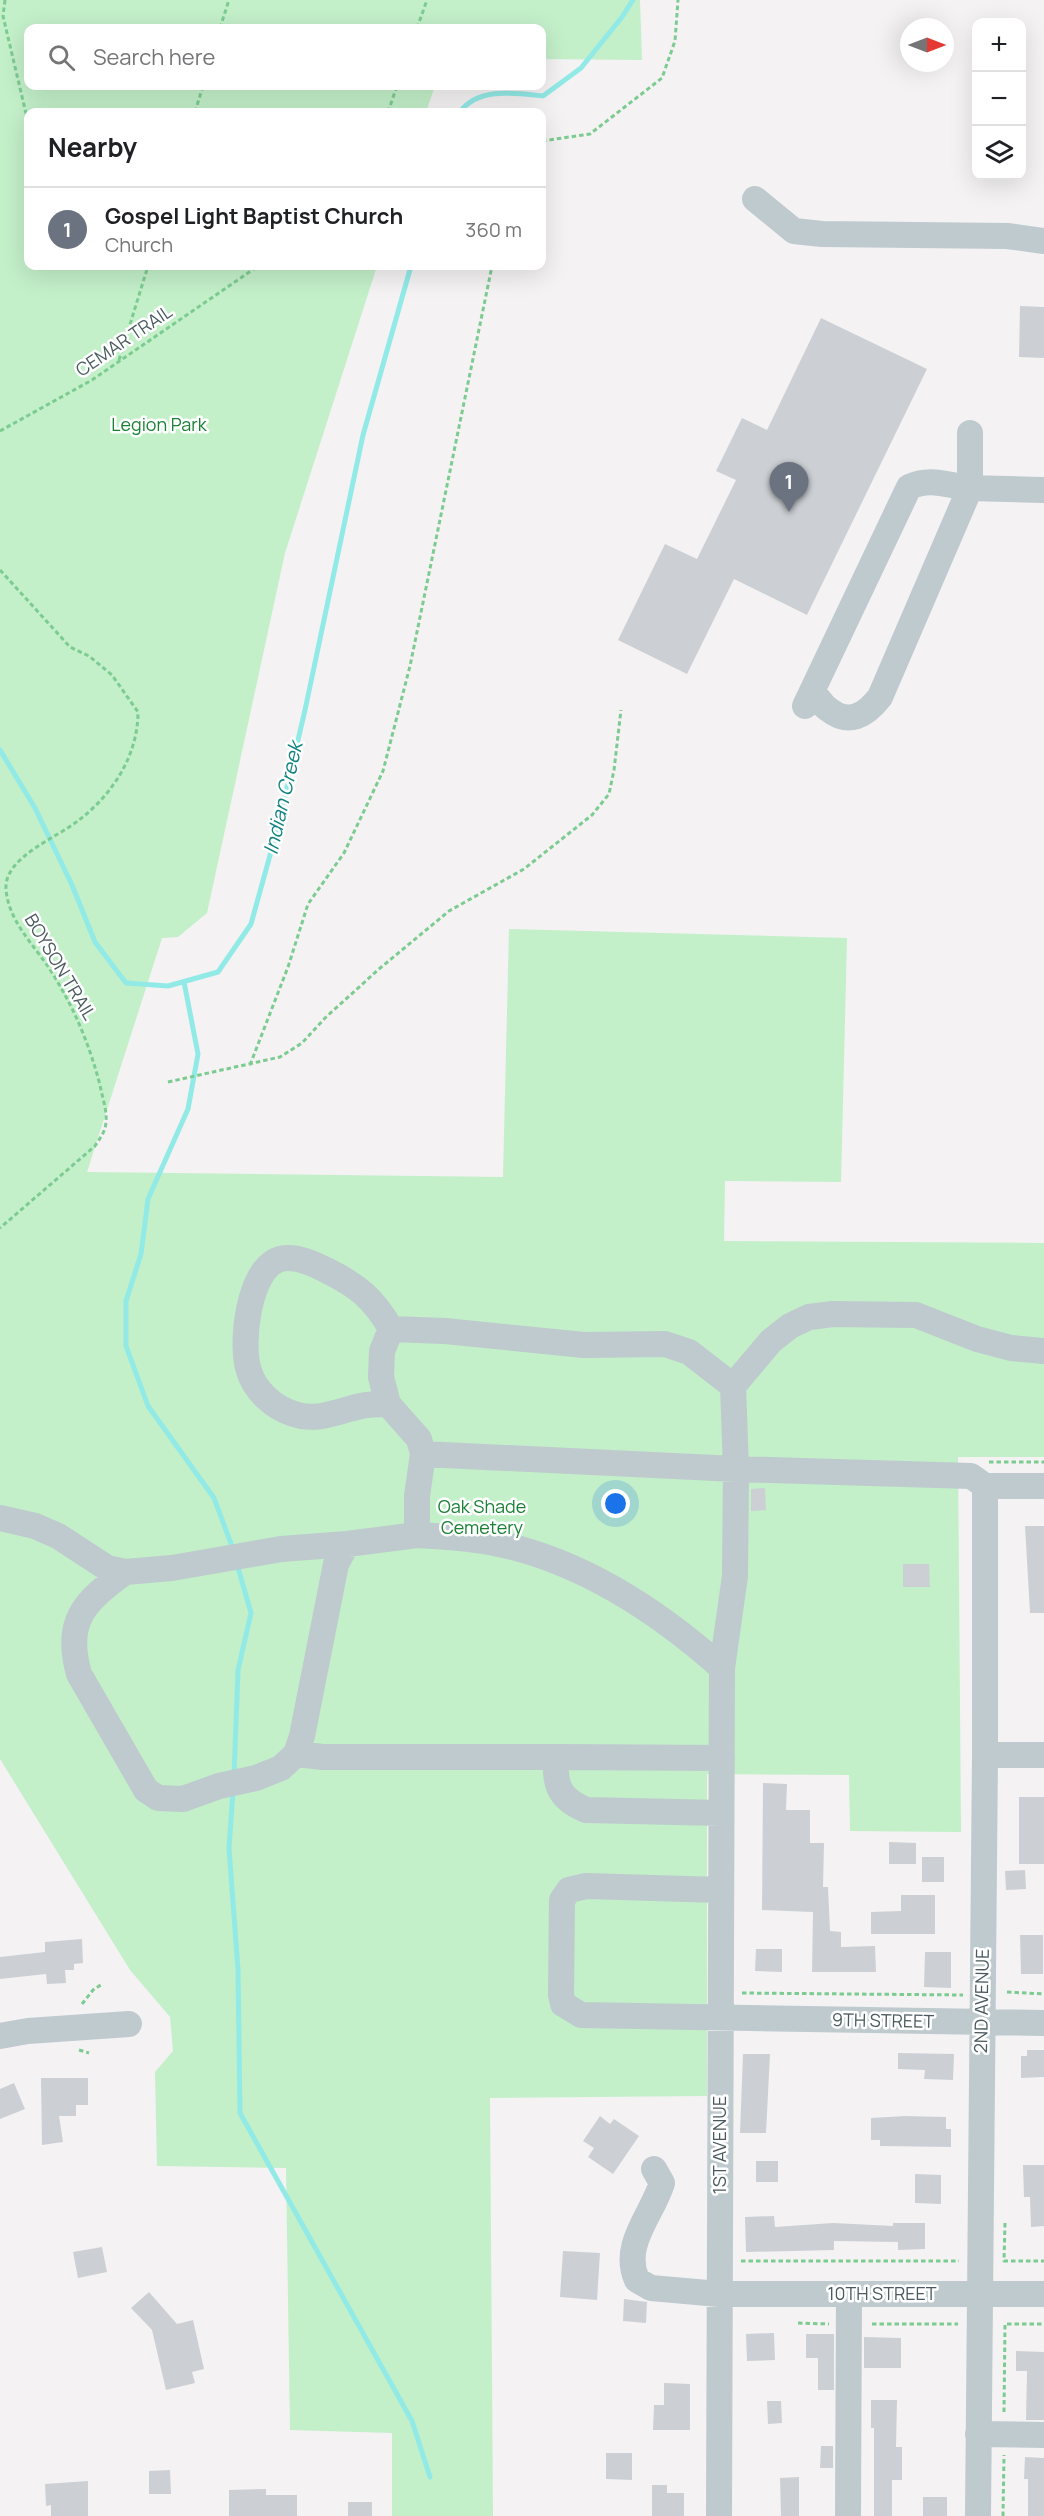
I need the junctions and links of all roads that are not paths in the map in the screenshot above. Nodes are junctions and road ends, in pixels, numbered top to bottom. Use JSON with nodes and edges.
{"nodes":[{"id":1,"x":755,"y":199,"type":"dead end"},
{"id":2,"x":1044,"y":241,"type":"edge"},
{"id":3,"x":970,"y":433,"type":"dead end"},
{"id":4,"x":970,"y":488,"type":"junction"},
{"id":5,"x":1044,"y":490,"type":"edge"},
{"id":6,"x":391,"y":1329,"type":"junction"},
{"id":7,"x":1044,"y":1352,"type":"edge"},
{"id":8,"x":733,"y":1386,"type":"junction"},
{"id":9,"x":388,"y":1404,"type":"junction"},
{"id":10,"x":423,"y":1454,"type":"junction"},
{"id":11,"x":736,"y":1469,"type":"junction"},
{"id":12,"x":985,"y":1474,"type":"junction"},
{"id":13,"x":1044,"y":1486,"type":"edge"},
{"id":14,"x":0,"y":1518,"type":"edge"},
{"id":15,"x":417,"y":1535,"type":"junction"},
{"id":16,"x":347,"y":1544,"type":"junction"},
{"id":17,"x":125,"y":1572,"type":"junction"},
{"id":18,"x":722,"y":1668,"type":"junction"},
{"id":19,"x":296,"y":1754,"type":"junction"},
{"id":20,"x":984,"y":1755,"type":"junction"},
{"id":21,"x":1044,"y":1755,"type":"edge"},
{"id":22,"x":556,"y":1757,"type":"junction"},
{"id":23,"x":722,"y":1767,"type":"junction"},
{"id":24,"x":721,"y":1813,"type":"junction"},
{"id":25,"x":721,"y":1890,"type":"junction"},
{"id":26,"x":731,"y":2010,"type":"junction"},
{"id":27,"x":982,"y":2023,"type":"junction"},
{"id":28,"x":1044,"y":2023,"type":"edge"},
{"id":29,"x":129,"y":2024,"type":"dead end"},
{"id":30,"x":0,"y":2036,"type":"edge"},
{"id":31,"x":654,"y":2169,"type":"dead end"},
{"id":32,"x":729,"y":2294,"type":"junction"},
{"id":33,"x":849,"y":2294,"type":"junction"},
{"id":34,"x":980,"y":2294,"type":"junction"},
{"id":35,"x":1044,"y":2294,"type":"edge"},
{"id":36,"x":978,"y":2434,"type":"junction"},
{"id":37,"x":1044,"y":2435,"type":"edge"},
{"id":38,"x":719,"y":2516,"type":"edge"},
{"id":39,"x":848,"y":2516,"type":"edge"},
{"id":40,"x":978,"y":2516,"type":"edge"}],
"edges":[{"from":1,"to":2,"type":"street"},
{"from":3,"to":4,"type":"street"},
{"from":4,"to":4,"type":"street"},
{"from":4,"to":5,"type":"street"},
{"from":6,"to":8,"type":"street"},
{"from":6,"to":9,"type":"street"},
{"from":6,"to":9,"type":"street"},
{"from":7,"to":8,"type":"street"},
{"from":8,"to":11,"type":"street","name":"1ST AVENUE"},
{"from":9,"to":10,"type":"street"},
{"from":10,"to":11,"type":"street"},
{"from":10,"to":15,"type":"street"},
{"from":11,"to":12,"type":"street"},
{"from":11,"to":18,"type":"street","name":"1ST AVENUE"},
{"from":12,"to":13,"type":"street"},
{"from":12,"to":20,"type":"street","name":"2ND AVENUE"},
{"from":14,"to":17,"type":"street"},
{"from":15,"to":16,"type":"street"},
{"from":15,"to":18,"type":"street"},
{"from":16,"to":17,"type":"street"},
{"from":16,"to":19,"type":"street"},
{"from":17,"to":19,"type":"street"},
{"from":18,"to":23,"type":"street","name":"1ST AVENUE"},
{"from":19,"to":22,"type":"street"},
{"from":20,"to":21,"type":"street"},
{"from":20,"to":27,"type":"street","name":"2ND AVENUE"},
{"from":22,"to":23,"type":"street"},
{"from":22,"to":24,"type":"street"},
{"from":23,"to":24,"type":"street","name":"1ST AVENUE"},
{"from":24,"to":25,"type":"street","name":"1ST AVENUE"},
{"from":25,"to":26,"type":"street","name":"1ST AVENUE"},
{"from":25,"to":26,"type":"street","name":"9TH STREET"},
{"from":26,"to":27,"type":"street","name":"9TH STREET"},
{"from":26,"to":32,"type":"street","name":"1ST AVENUE"},
{"from":27,"to":28,"type":"street","name":"9TH STREET"},
{"from":27,"to":34,"type":"street","name":"2ND AVENUE"},
{"from":29,"to":30,"type":"street"},
{"from":31,"to":32,"type":"street","name":"10TH STREET"},
{"from":32,"to":33,"type":"street","name":"10TH STREET"},
{"from":32,"to":38,"type":"street","name":"1ST AVENUE"},
{"from":33,"to":34,"type":"street","name":"10TH STREET"},
{"from":33,"to":39,"type":"street"},
{"from":34,"to":35,"type":"street","name":"10TH STREET"},
{"from":34,"to":36,"type":"street","name":"2ND AVENUE"},
{"from":36,"to":37,"type":"street"},
{"from":36,"to":40,"type":"street","name":"2ND AVENUE"}]}
